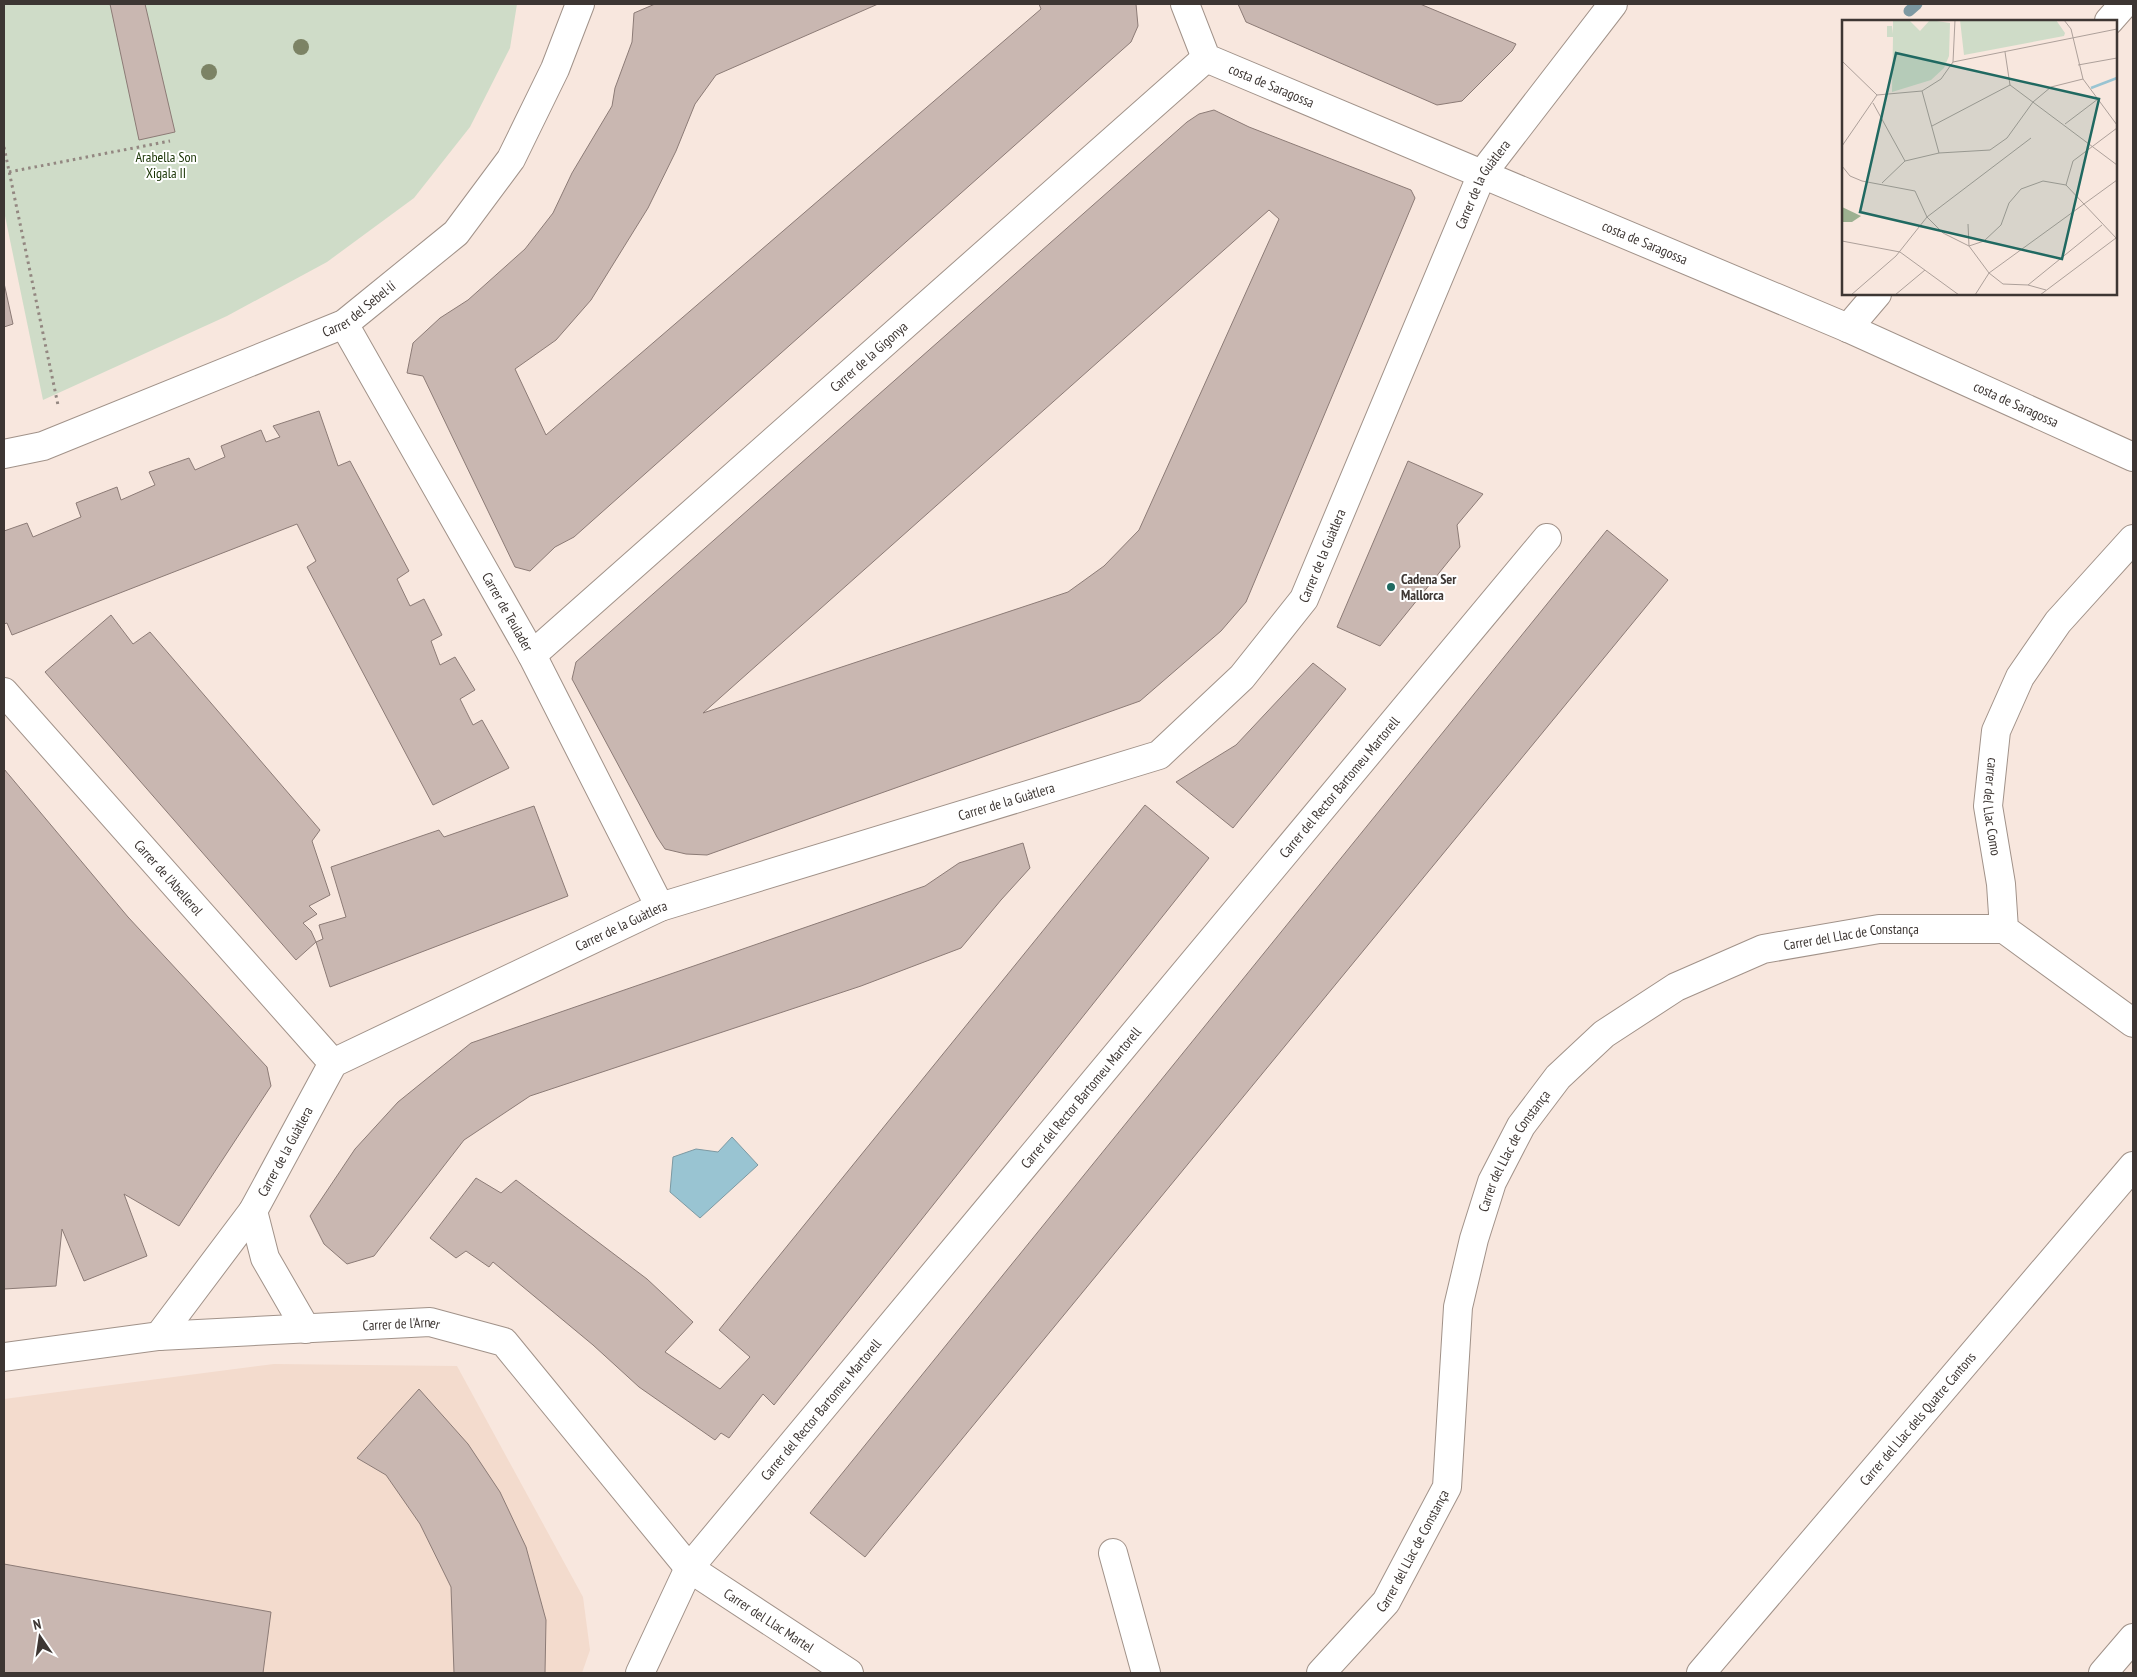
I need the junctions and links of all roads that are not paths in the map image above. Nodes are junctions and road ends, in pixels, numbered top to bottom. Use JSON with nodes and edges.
{"nodes":[{"id":1,"x":580,"y":4,"type":"edge"},
{"id":2,"x":1185,"y":4,"type":"edge"},
{"id":3,"x":1613,"y":4,"type":"edge"},
{"id":4,"x":2124,"y":4,"type":"edge"},
{"id":5,"x":2110,"y":20,"type":"edge"},
{"id":6,"x":1206,"y":58,"type":"junction"},
{"id":7,"x":1482,"y":174,"type":"junction"},
{"id":8,"x":1876,"y":295,"type":"edge"},
{"id":9,"x":344,"y":324,"type":"junction"},
{"id":10,"x":1848,"y":328,"type":"junction"},
{"id":11,"x":4,"y":454,"type":"edge"},
{"id":12,"x":2133,"y":457,"type":"edge"},
{"id":13,"x":1547,"y":538,"type":"dead end"},
{"id":14,"x":2133,"y":539,"type":"edge"},
{"id":15,"x":532,"y":655,"type":"junction"},
{"id":16,"x":4,"y":692,"type":"edge"},
{"id":17,"x":660,"y":907,"type":"junction"},
{"id":18,"x":2004,"y":929,"type":"junction"},
{"id":19,"x":2133,"y":1023,"type":"edge"},
{"id":20,"x":333,"y":1063,"type":"junction"},
{"id":21,"x":2133,"y":1166,"type":"edge"},
{"id":22,"x":253,"y":1211,"type":"junction"},
{"id":23,"x":306,"y":1329,"type":"junction"},
{"id":24,"x":159,"y":1336,"type":"junction"},
{"id":25,"x":4,"y":1356,"type":"edge"},
{"id":26,"x":1113,"y":1553,"type":"dead end"},
{"id":27,"x":689,"y":1568,"type":"junction"},
{"id":28,"x":2133,"y":1638,"type":"edge"},
{"id":29,"x":640,"y":1673,"type":"edge"},
{"id":30,"x":849,"y":1673,"type":"edge"},
{"id":31,"x":1146,"y":1673,"type":"edge"},
{"id":32,"x":1320,"y":1673,"type":"edge"},
{"id":33,"x":1702,"y":1673,"type":"edge"},
{"id":34,"x":2103,"y":1673,"type":"edge"}],
"edges":[{"from":1,"to":9,"type":"street","name":"Carrer del Sebel·lí"},
{"from":2,"to":6,"type":"street"},
{"from":3,"to":7,"type":"street","name":"Carrer de la Guàtlera"},
{"from":4,"to":5,"type":"street"},
{"from":6,"to":7,"type":"street","name":"costa de Saragossa"},
{"from":6,"to":15,"type":"street","name":"Carrer de la Gigonya"},
{"from":7,"to":10,"type":"street","name":"costa de Saragossa"},
{"from":7,"to":17,"type":"street","name":"Carrer de la Guàtlera"},
{"from":8,"to":10,"type":"street"},
{"from":9,"to":11,"type":"street","name":"Carrer del Sebel·lí"},
{"from":9,"to":15,"type":"street","name":"Carrer de Teulader"},
{"from":10,"to":12,"type":"street","name":"costa de Saragossa"},
{"from":13,"to":27,"type":"street","name":"Carrer del Rector Bartomeu Martorell"},
{"from":14,"to":18,"type":"street","name":"carrer del Llac Como"},
{"from":15,"to":17,"type":"street","name":"Carrer de Teulader"},
{"from":16,"to":20,"type":"street","name":"Carrer de l'Abellerol"},
{"from":17,"to":20,"type":"street","name":"Carrer de la Guàtlera"},
{"from":18,"to":19,"type":"street"},
{"from":18,"to":32,"type":"street","name":"Carrer del Llac de Constança"},
{"from":20,"to":22,"type":"street","name":"Carrer de la Guàtlera"},
{"from":21,"to":33,"type":"street","name":"Carrer del Llac dels Quatre Cantons"},
{"from":22,"to":23,"type":"street"},
{"from":22,"to":24,"type":"street","name":"Carrer de la Guàtlera"},
{"from":23,"to":24,"type":"street","name":"Carrer de l'Arner"},
{"from":23,"to":27,"type":"street","name":"Carrer de l'Arner"},
{"from":24,"to":25,"type":"street","name":"Carrer de l'Arner"},
{"from":26,"to":31,"type":"street"},
{"from":27,"to":29,"type":"street","name":"Carrer del Rector Bartomeu Martorell"},
{"from":27,"to":30,"type":"street","name":"Carrer del Llac Martel"},
{"from":28,"to":34,"type":"street"}]}
